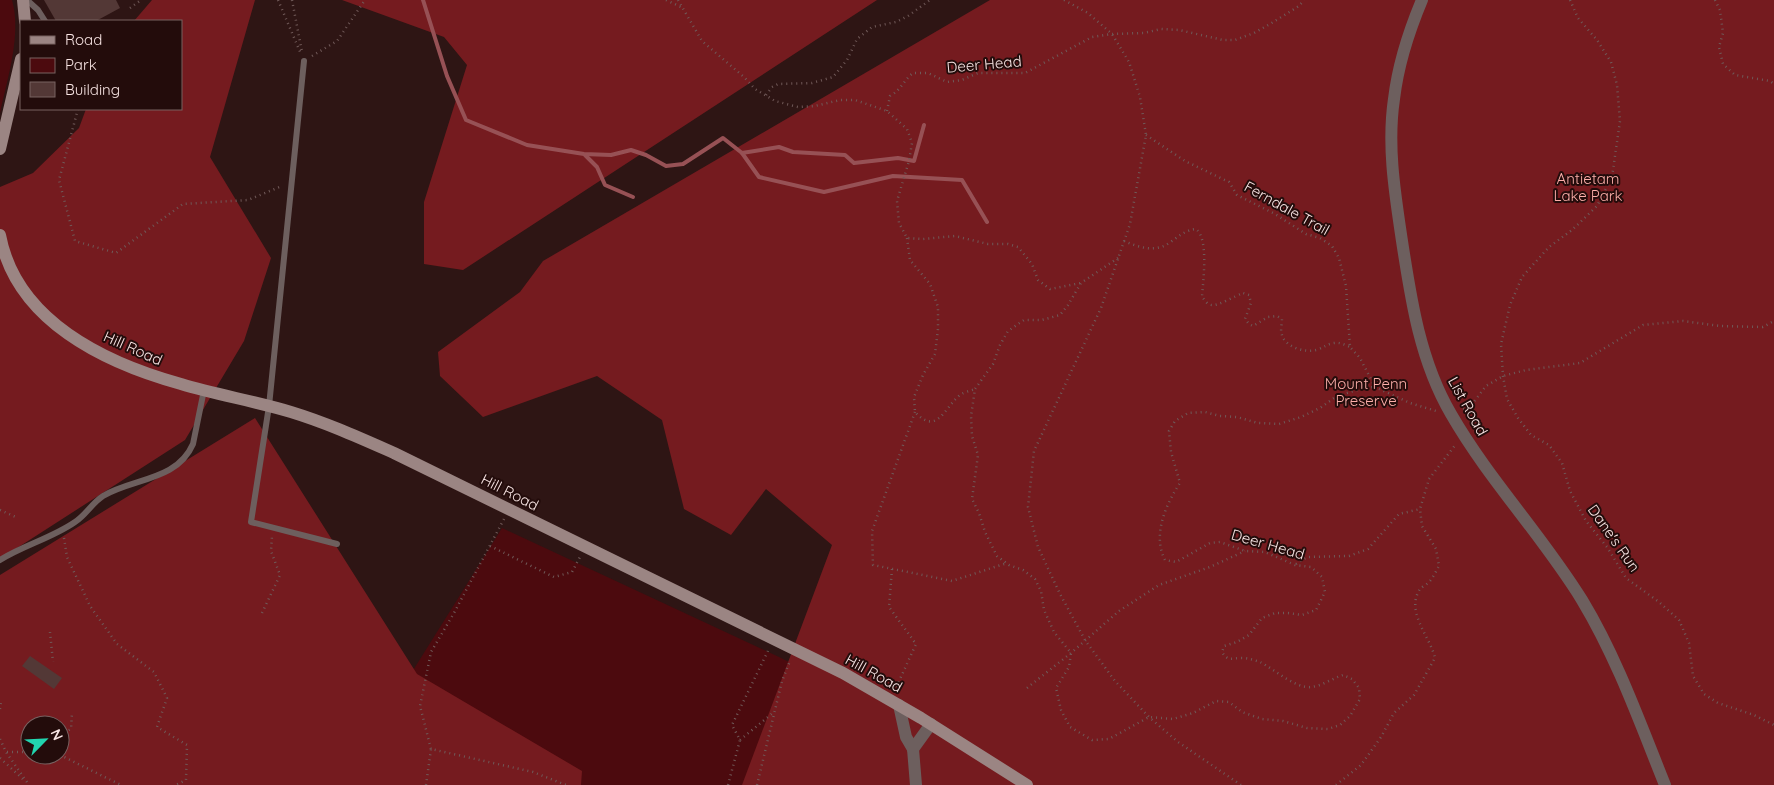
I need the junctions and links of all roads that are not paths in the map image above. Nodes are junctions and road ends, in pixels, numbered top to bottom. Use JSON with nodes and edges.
{"nodes":[{"id":1,"x":23,"y":0,"type":"edge"},
{"id":2,"x":27,"y":0,"type":"edge"},
{"id":3,"x":1422,"y":0,"type":"edge"},
{"id":4,"x":25,"y":20,"type":"edge"},
{"id":5,"x":44,"y":20,"type":"edge"},
{"id":6,"x":304,"y":61,"type":"road end"},
{"id":7,"x":20,"y":63,"type":"edge"},
{"id":8,"x":0,"y":149,"type":"edge"},
{"id":9,"x":0,"y":235,"type":"edge"},
{"id":10,"x":204,"y":390,"type":"junction"},
{"id":11,"x":270,"y":406,"type":"junction"},
{"id":12,"x":337,"y":544,"type":"dead end"},
{"id":13,"x":0,"y":560,"type":"edge"},
{"id":14,"x":895,"y":703,"type":"junction"},
{"id":15,"x":931,"y":724,"type":"junction"},
{"id":16,"x":913,"y":749,"type":"junction"},
{"id":17,"x":916,"y":785,"type":"edge"},
{"id":18,"x":1027,"y":785,"type":"edge"},
{"id":19,"x":1665,"y":785,"type":"edge"}],
"edges":[{"from":1,"to":4,"type":"street"},
{"from":2,"to":5,"type":"lane"},
{"from":3,"to":19,"type":"street","name":"List Road"},
{"from":6,"to":11,"type":"lane"},
{"from":7,"to":8,"type":"street"},
{"from":9,"to":10,"type":"street","name":"Hill Road"},
{"from":10,"to":11,"type":"street","name":"Hill Road"},
{"from":10,"to":13,"type":"lane"},
{"from":11,"to":12,"type":"lane"},
{"from":11,"to":14,"type":"street","name":"Hill Road"},
{"from":14,"to":15,"type":"street","name":"Hill Road"},
{"from":14,"to":16,"type":"street"},
{"from":15,"to":16,"type":"street"},
{"from":15,"to":18,"type":"street","name":"Hill Road"},
{"from":16,"to":17,"type":"street"}]}
